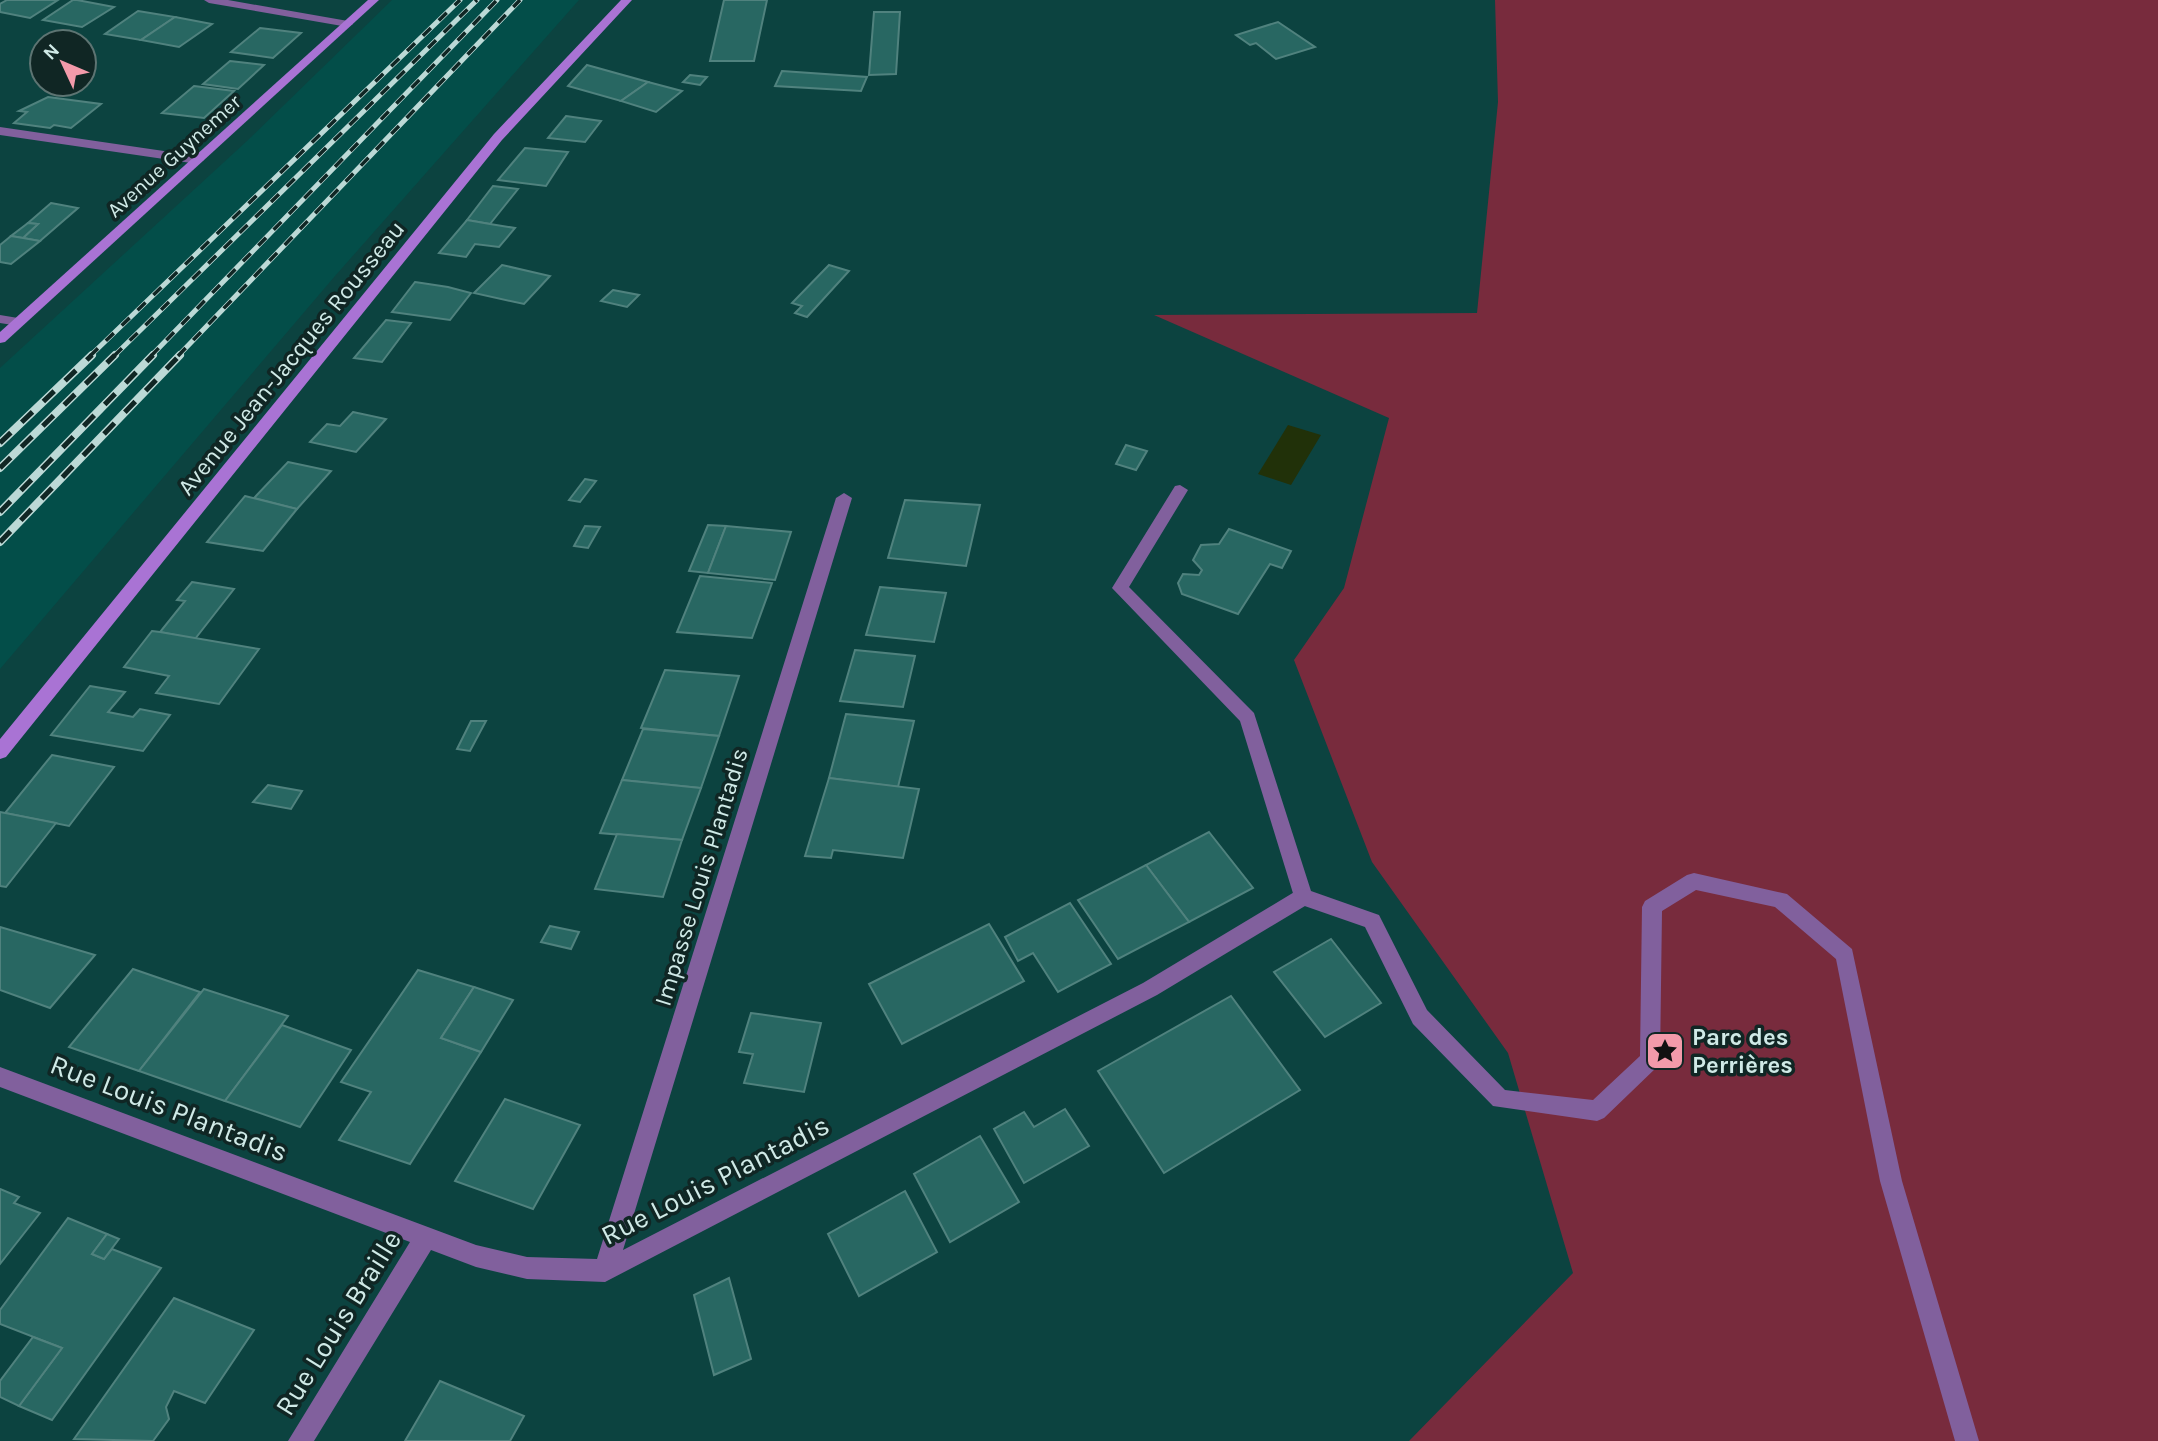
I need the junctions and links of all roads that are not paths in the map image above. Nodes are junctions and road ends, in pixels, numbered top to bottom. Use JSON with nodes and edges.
{"nodes":[{"id":1,"x":209,"y":0,"type":"edge"},
{"id":2,"x":374,"y":0,"type":"edge"},
{"id":3,"x":627,"y":0,"type":"edge"},
{"id":4,"x":348,"y":24,"type":"junction"},
{"id":5,"x":0,"y":131,"type":"edge"},
{"id":6,"x":198,"y":160,"type":"junction"},
{"id":7,"x":0,"y":319,"type":"edge"},
{"id":8,"x":19,"y":322,"type":"junction"},
{"id":9,"x":0,"y":339,"type":"edge"},
{"id":10,"x":1180,"y":490,"type":"dead end"},
{"id":11,"x":844,"y":498,"type":"dead end"},
{"id":12,"x":0,"y":752,"type":"edge"},
{"id":13,"x":1303,"y":897,"type":"junction"},
{"id":14,"x":0,"y":1077,"type":"edge"},
{"id":15,"x":426,"y":1237,"type":"junction"},
{"id":16,"x":605,"y":1271,"type":"junction"},
{"id":17,"x":300,"y":1441,"type":"edge"},
{"id":18,"x":1967,"y":1441,"type":"edge"}],
"edges":[{"from":1,"to":4,"type":"street"},
{"from":2,"to":4,"type":"main road","name":"Avenue Guynemer"},
{"from":3,"to":12,"type":"main road","name":"Avenue Jean-Jacques Rousseau"},
{"from":4,"to":6,"type":"main road","name":"Avenue Guynemer"},
{"from":5,"to":6,"type":"street"},
{"from":6,"to":8,"type":"main road","name":"Avenue Guynemer"},
{"from":7,"to":8,"type":"street"},
{"from":8,"to":9,"type":"main road","name":"Avenue Guynemer"},
{"from":10,"to":13,"type":"street"},
{"from":11,"to":16,"type":"street","name":"Impasse Louis Plantadis"},
{"from":13,"to":16,"type":"street","name":"Rue Louis Plantadis"},
{"from":13,"to":18,"type":"street"},
{"from":14,"to":15,"type":"street","name":"Rue Louis Plantadis"},
{"from":15,"to":16,"type":"street","name":"Rue Louis Plantadis"},
{"from":15,"to":17,"type":"street","name":"Rue Louis Braille"}]}
